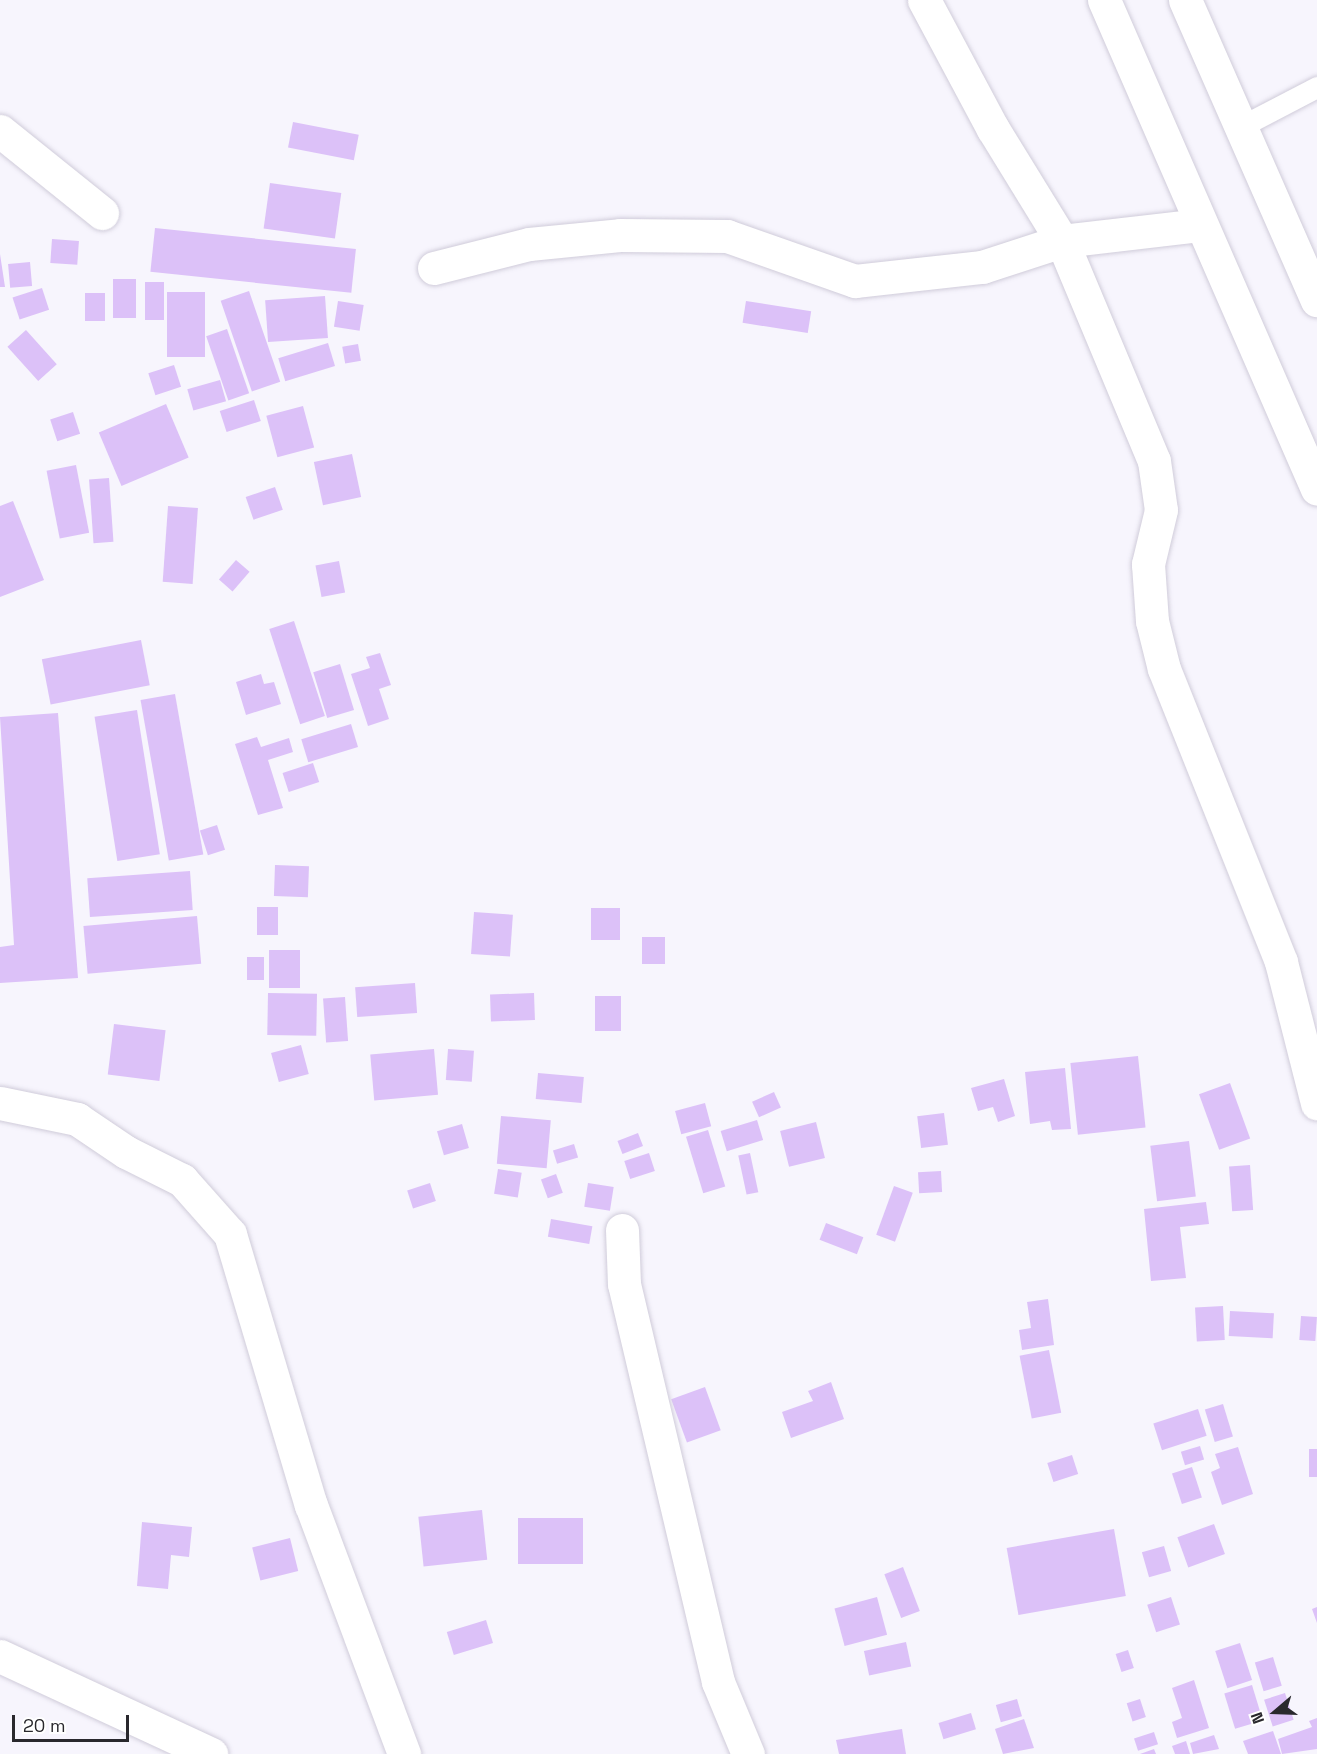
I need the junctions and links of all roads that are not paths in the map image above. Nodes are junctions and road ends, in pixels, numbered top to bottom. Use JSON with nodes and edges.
{"nodes":[{"id":1,"x":924,"y":0,"type":"edge"},
{"id":2,"x":1104,"y":0,"type":"edge"},
{"id":3,"x":1185,"y":0,"type":"edge"},
{"id":4,"x":1317,"y":87,"type":"edge"},
{"id":5,"x":1240,"y":127,"type":"junction"},
{"id":6,"x":0,"y":131,"type":"edge"},
{"id":7,"x":102,"y":213,"type":"dead end"},
{"id":8,"x":1201,"y":225,"type":"junction"},
{"id":9,"x":1062,"y":241,"type":"junction"},
{"id":10,"x":434,"y":268,"type":"dead end"},
{"id":11,"x":1317,"y":300,"type":"edge"},
{"id":12,"x":1317,"y":489,"type":"edge"},
{"id":13,"x":0,"y":1103,"type":"edge"},
{"id":14,"x":1317,"y":1103,"type":"edge"},
{"id":15,"x":622,"y":1230,"type":"dead end"},
{"id":16,"x":0,"y":1656,"type":"edge"},
{"id":17,"x":211,"y":1754,"type":"edge"},
{"id":18,"x":404,"y":1754,"type":"edge"},
{"id":19,"x":748,"y":1754,"type":"edge"}],
"edges":[{"from":1,"to":9,"type":"street"},
{"from":2,"to":8,"type":"street"},
{"from":3,"to":5,"type":"street"},
{"from":4,"to":5,"type":"lane"},
{"from":5,"to":11,"type":"street"},
{"from":6,"to":7,"type":"street"},
{"from":8,"to":9,"type":"street"},
{"from":8,"to":12,"type":"street"},
{"from":9,"to":10,"type":"street"},
{"from":9,"to":14,"type":"street"},
{"from":13,"to":18,"type":"street"},
{"from":15,"to":19,"type":"street"},
{"from":16,"to":17,"type":"street"}]}
